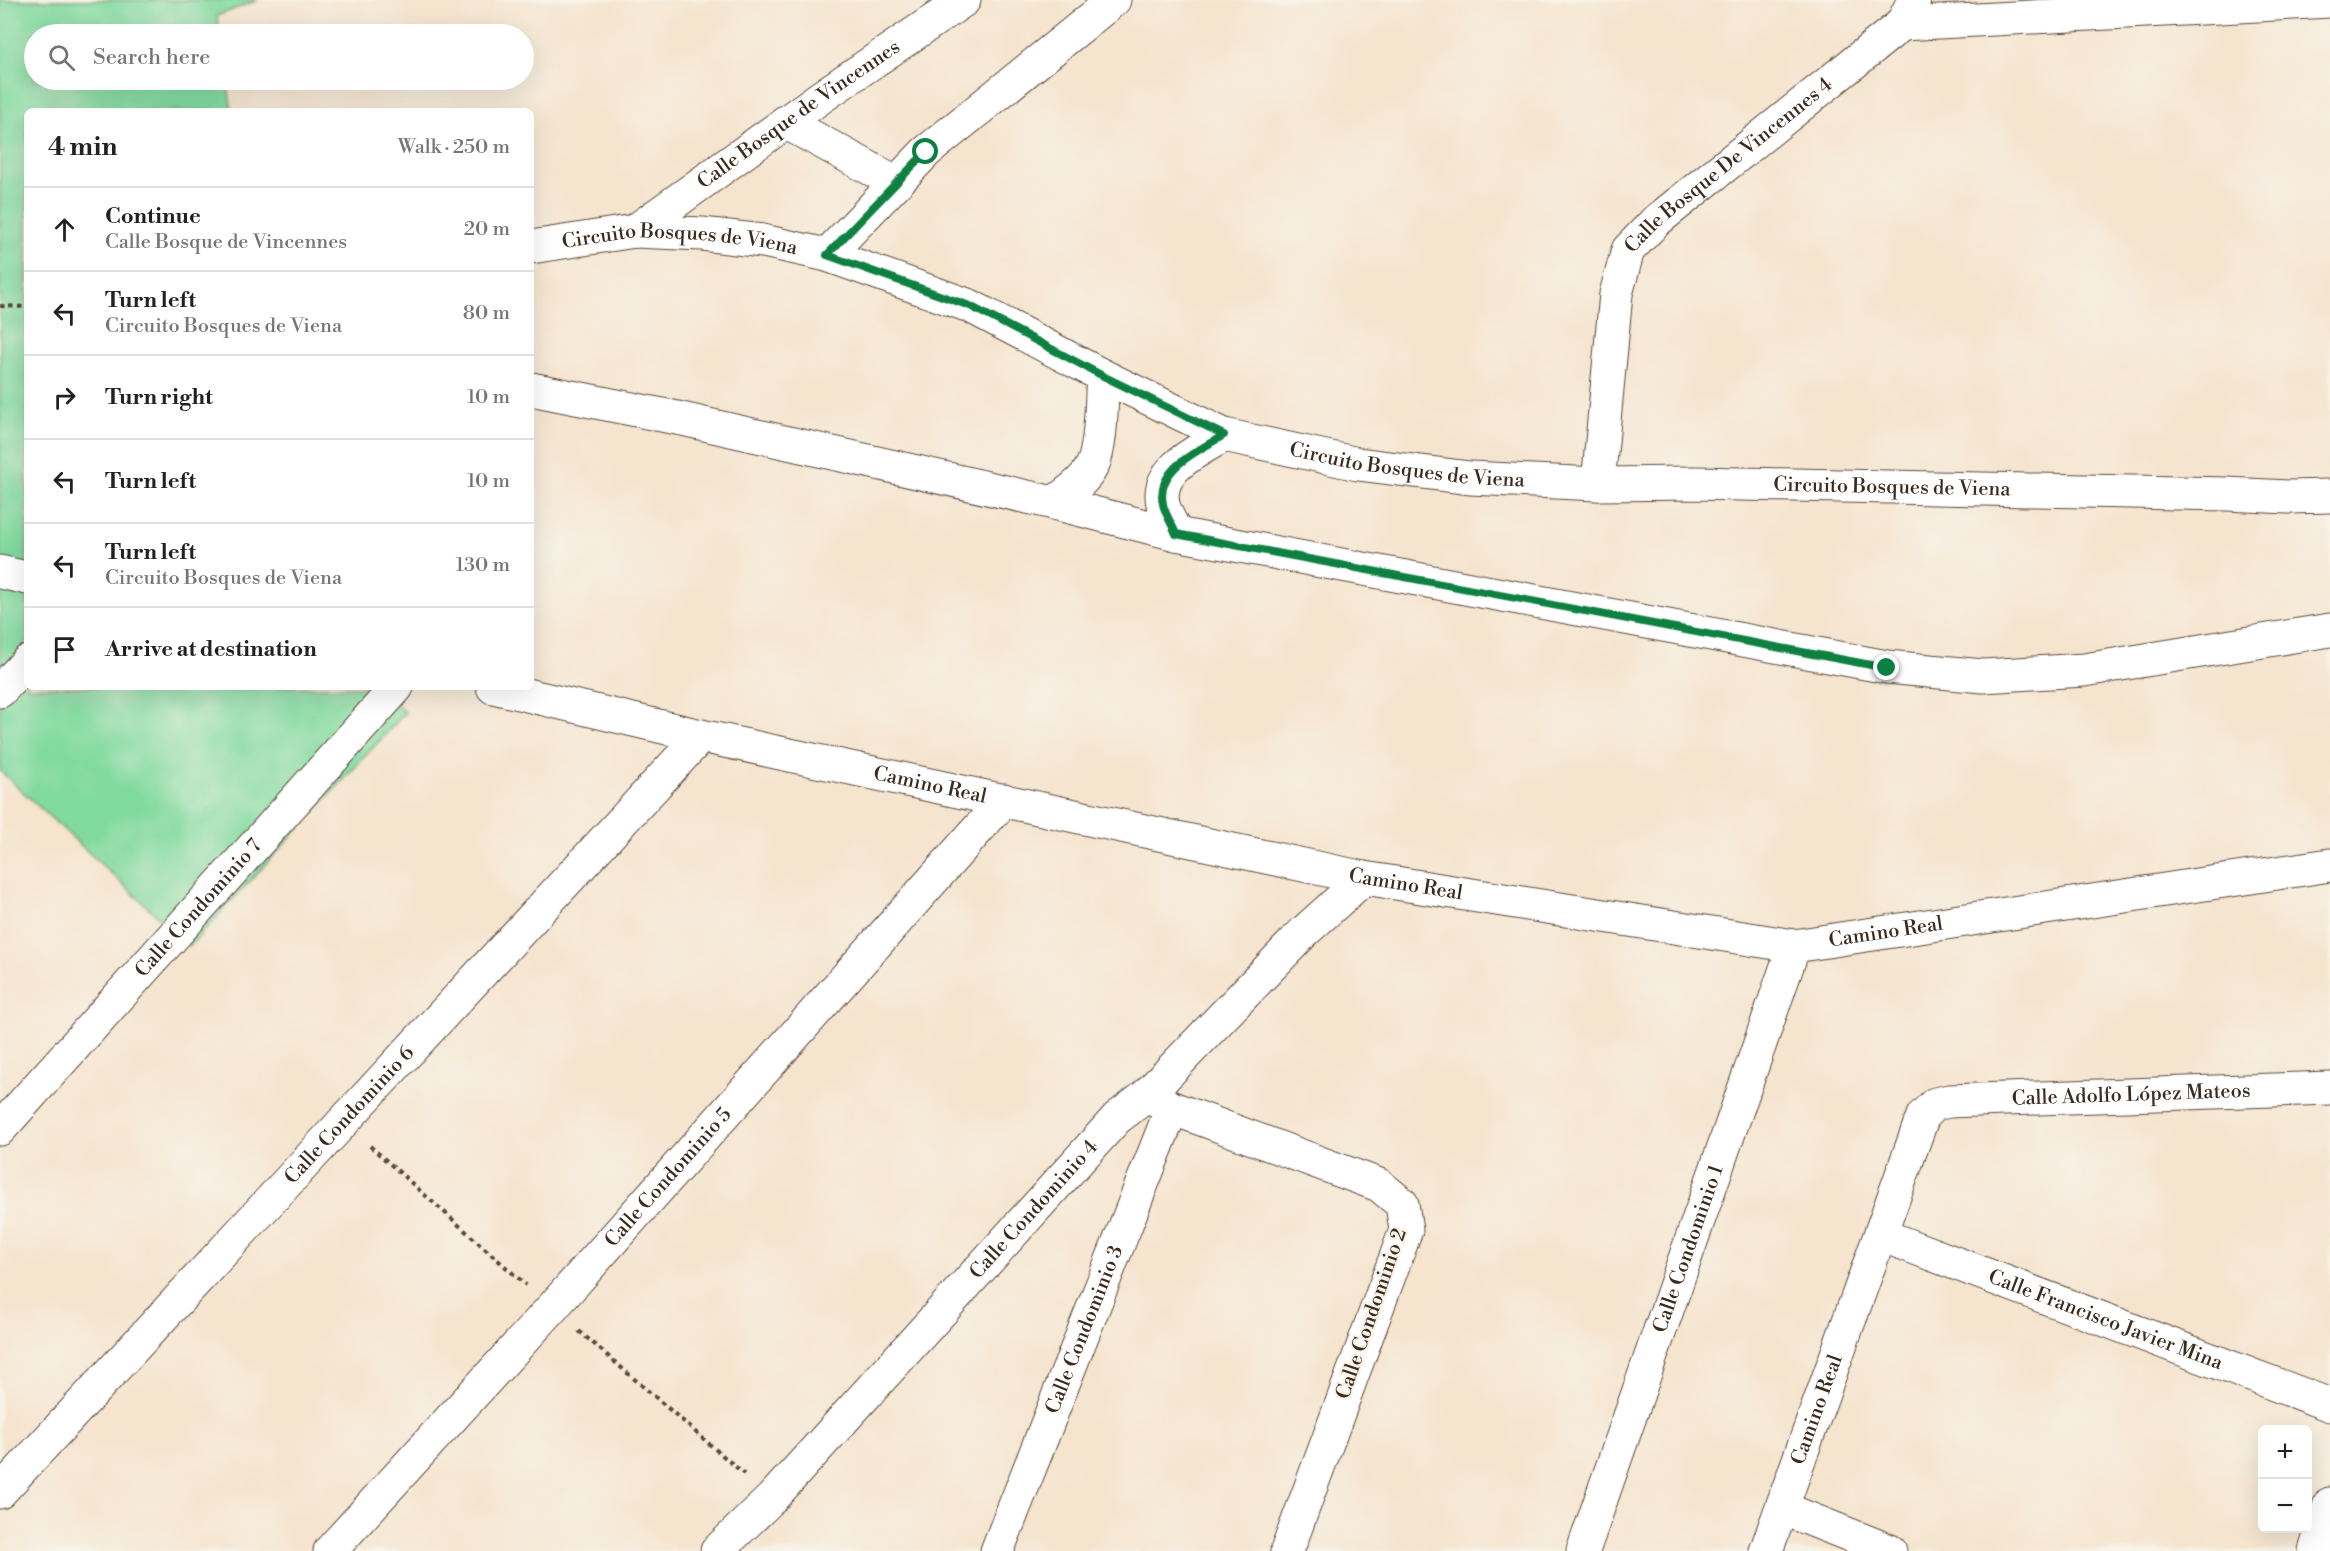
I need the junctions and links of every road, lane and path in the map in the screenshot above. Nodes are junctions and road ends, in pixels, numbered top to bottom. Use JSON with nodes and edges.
{"nodes":[{"id":1,"x":964,"y":0,"type":"edge"},
{"id":2,"x":1114,"y":0,"type":"edge"},
{"id":3,"x":2330,"y":1,"type":"edge"},
{"id":4,"x":1908,"y":12,"type":"edge"},
{"id":5,"x":785,"y":122,"type":"junction"},
{"id":6,"x":895,"y":182,"type":"junction"},
{"id":7,"x":635,"y":231,"type":"junction"},
{"id":8,"x":534,"y":247,"type":"edge"},
{"id":9,"x":827,"y":255,"type":"junction"},
{"id":10,"x":0,"y":306,"type":"edge"},
{"id":11,"x":24,"y":307,"type":"edge"},
{"id":12,"x":1103,"y":376,"type":"junction"},
{"id":13,"x":534,"y":390,"type":"edge"},
{"id":14,"x":1224,"y":435,"type":"junction"},
{"id":15,"x":1598,"y":484,"type":"junction"},
{"id":16,"x":2330,"y":495,"type":"edge"},
{"id":17,"x":1054,"y":503,"type":"junction"},
{"id":18,"x":1176,"y":534,"type":"junction"},
{"id":19,"x":0,"y":572,"type":"edge"},
{"id":20,"x":24,"y":577,"type":"edge"},
{"id":21,"x":2330,"y":630,"type":"edge"},
{"id":22,"x":24,"y":665,"type":"edge"},
{"id":23,"x":394,"y":690,"type":"edge"},
{"id":24,"x":506,"y":690,"type":"edge"},
{"id":25,"x":0,"y":691,"type":"edge"},
{"id":26,"x":701,"y":736,"type":"junction"},
{"id":27,"x":1004,"y":800,"type":"junction"},
{"id":28,"x":2330,"y":865,"type":"edge"},
{"id":29,"x":1364,"y":878,"type":"junction"},
{"id":30,"x":1794,"y":946,"type":"junction"},
{"id":31,"x":2330,"y":1088,"type":"edge"},
{"id":32,"x":1159,"y":1102,"type":"junction"},
{"id":33,"x":1935,"y":1104,"type":"joint"},
{"id":34,"x":0,"y":1129,"type":"edge"},
{"id":35,"x":1881,"y":1235,"type":"junction"},
{"id":36,"x":2330,"y":1405,"type":"edge"},
{"id":37,"x":0,"y":1492,"type":"edge"},
{"id":38,"x":2330,"y":1504,"type":"edge"},
{"id":39,"x":1782,"y":1509,"type":"junction"},
{"id":40,"x":330,"y":1551,"type":"edge"},
{"id":41,"x":717,"y":1551,"type":"edge"},
{"id":42,"x":997,"y":1551,"type":"edge"},
{"id":43,"x":1287,"y":1551,"type":"edge"},
{"id":44,"x":1583,"y":1551,"type":"edge"},
{"id":45,"x":1766,"y":1551,"type":"edge"},
{"id":46,"x":1890,"y":1551,"type":"edge"},
{"id":47,"x":2315,"y":1551,"type":"edge"}],
"edges":[{"from":1,"to":5,"type":"street","name":"Calle Bosque de Vincennes"},
{"from":2,"to":6,"type":"street"},
{"from":3,"to":4,"type":"street","name":"Calle Bosque De Vincennes 4"},
{"from":4,"to":15,"type":"street","name":"Calle Bosque De Vincennes 4"},
{"from":5,"to":6,"type":"street"},
{"from":5,"to":7,"type":"street","name":"Calle Bosque de Vincennes"},
{"from":6,"to":9,"type":"street"},
{"from":7,"to":8,"type":"street","name":"Circuito Bosques de Viena"},
{"from":7,"to":9,"type":"street","name":"Circuito Bosques de Viena"},
{"from":9,"to":12,"type":"street","name":"Circuito Bosques de Viena"},
{"from":10,"to":11,"type":"path"},
{"from":12,"to":14,"type":"street","name":"Circuito Bosques de Viena"},
{"from":12,"to":17,"type":"street"},
{"from":13,"to":17,"type":"street"},
{"from":14,"to":15,"type":"street","name":"Circuito Bosques de Viena"},
{"from":14,"to":18,"type":"street"},
{"from":15,"to":16,"type":"street","name":"Circuito Bosques de Viena"},
{"from":17,"to":18,"type":"street"},
{"from":18,"to":21,"type":"street"},
{"from":19,"to":20,"type":"street"},
{"from":22,"to":25,"type":"street"},
{"from":23,"to":34,"type":"street","name":"Calle Condominio 7"},
{"from":24,"to":26,"type":"street","name":"Camino Real"},
{"from":26,"to":27,"type":"street","name":"Camino Real"},
{"from":26,"to":37,"type":"street","name":"Calle Condominio 6"},
{"from":27,"to":29,"type":"street","name":"Camino Real"},
{"from":27,"to":40,"type":"street","name":"Calle Condominio 5"},
{"from":28,"to":30,"type":"street","name":"Camino Real"},
{"from":29,"to":30,"type":"street","name":"Camino Real"},
{"from":29,"to":32,"type":"street","name":"Calle Condominio 4"},
{"from":30,"to":44,"type":"street","name":"Calle Condominio 1"},
{"from":31,"to":33,"type":"street","name":"Calle Adolfo López Mateos"},
{"from":32,"to":41,"type":"street","name":"Calle Condominio 4"},
{"from":32,"to":42,"type":"street","name":"Calle Condominio 3"},
{"from":32,"to":43,"type":"street","name":"Calle Condominio 2"},
{"from":33,"to":35,"type":"street","name":"Camino Real"},
{"from":35,"to":36,"type":"street","name":"Calle Francisco Javier Mina"},
{"from":35,"to":39,"type":"street","name":"Camino Real"},
{"from":38,"to":47,"type":"street"},
{"from":39,"to":45,"type":"street","name":"Camino Real"},
{"from":39,"to":46,"type":"street"}]}
